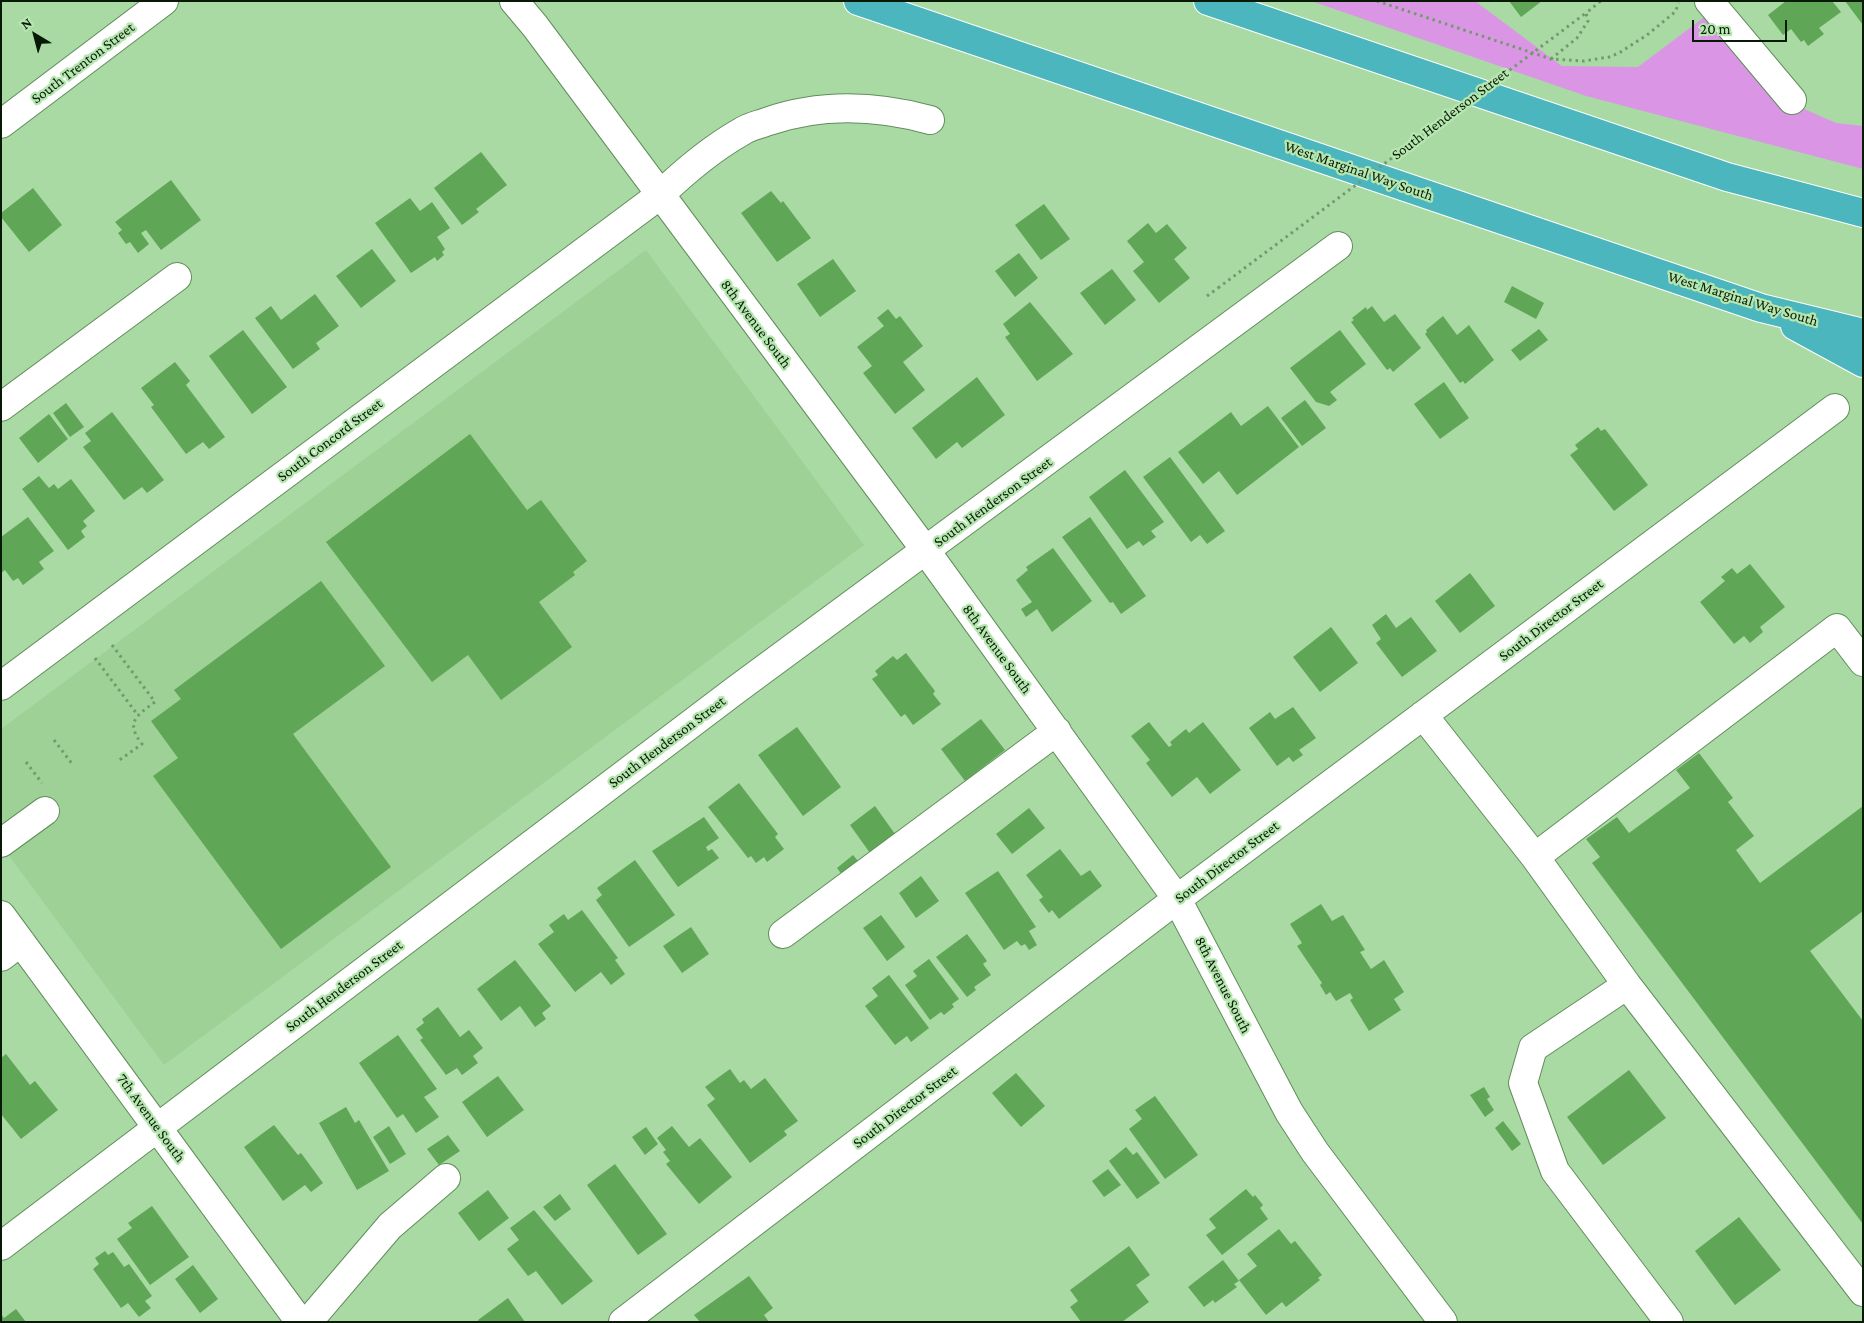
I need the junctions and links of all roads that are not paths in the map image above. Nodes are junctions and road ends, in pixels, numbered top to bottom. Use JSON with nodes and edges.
{"nodes":[{"id":1,"x":164,"y":1,"type":"edge"},
{"id":2,"x":514,"y":1,"type":"edge"},
{"id":3,"x":858,"y":1,"type":"edge"},
{"id":4,"x":1208,"y":1,"type":"edge"},
{"id":5,"x":1709,"y":1,"type":"edge"},
{"id":6,"x":1792,"y":100,"type":"dead end"},
{"id":7,"x":930,"y":120,"type":"dead end"},
{"id":8,"x":1,"y":124,"type":"edge"},
{"id":9,"x":660,"y":195,"type":"junction"},
{"id":10,"x":1863,"y":213,"type":"edge"},
{"id":11,"x":1338,"y":246,"type":"dead end"},
{"id":12,"x":177,"y":277,"type":"dead end"},
{"id":13,"x":1761,"y":308,"type":"junction"},
{"id":14,"x":1863,"y":333,"type":"edge"},
{"id":15,"x":1863,"y":363,"type":"edge"},
{"id":16,"x":1,"y":407,"type":"edge"},
{"id":17,"x":1835,"y":408,"type":"dead end"},
{"id":18,"x":926,"y":551,"type":"junction"},
{"id":19,"x":1863,"y":662,"type":"edge"},
{"id":20,"x":1,"y":686,"type":"edge"},
{"id":21,"x":1423,"y":715,"type":"junction"},
{"id":22,"x":1057,"y":731,"type":"junction"},
{"id":23,"x":45,"y":799,"type":"road end"},
{"id":24,"x":1,"y":843,"type":"edge"},
{"id":25,"x":1534,"y":857,"type":"junction"},
{"id":26,"x":1177,"y":899,"type":"junction"},
{"id":27,"x":1,"y":915,"type":"edge"},
{"id":28,"x":783,"y":934,"type":"dead end"},
{"id":29,"x":11,"y":950,"type":"edge"},
{"id":30,"x":1627,"y":984,"type":"junction"},
{"id":31,"x":159,"y":1128,"type":"junction"},
{"id":32,"x":446,"y":1178,"type":"dead end"},
{"id":33,"x":1,"y":1246,"type":"edge"},
{"id":34,"x":1863,"y":1292,"type":"edge"},
{"id":35,"x":300,"y":1322,"type":"edge"},
{"id":36,"x":308,"y":1322,"type":"edge"},
{"id":37,"x":623,"y":1322,"type":"edge"},
{"id":38,"x":1443,"y":1322,"type":"edge"},
{"id":39,"x":1669,"y":1322,"type":"edge"}],
"edges":[{"from":1,"to":8,"type":"street","name":"South Trenton Street"},
{"from":2,"to":9,"type":"street","name":"8th Avenue South"},
{"from":3,"to":13,"type":"highway","name":"West Marginal Way South"},
{"from":4,"to":10,"type":"highway"},
{"from":5,"to":6,"type":"street"},
{"from":7,"to":9,"type":"street","name":"South Concord Street"},
{"from":9,"to":18,"type":"street","name":"8th Avenue South"},
{"from":9,"to":20,"type":"street","name":"South Concord Street"},
{"from":11,"to":18,"type":"street","name":"South Henderson Street"},
{"from":12,"to":16,"type":"street"},
{"from":13,"to":14,"type":"highway","name":"West Marginal Way South"},
{"from":13,"to":15,"type":"highway"},
{"from":17,"to":21,"type":"street","name":"South Director Street"},
{"from":18,"to":22,"type":"street","name":"8th Avenue South"},
{"from":18,"to":31,"type":"street","name":"South Henderson Street"},
{"from":19,"to":25,"type":"street"},
{"from":21,"to":25,"type":"street"},
{"from":21,"to":26,"type":"street","name":"South Director Street"},
{"from":22,"to":26,"type":"street","name":"8th Avenue South"},
{"from":22,"to":28,"type":"street"},
{"from":23,"to":24,"type":"street"},
{"from":25,"to":30,"type":"street"},
{"from":26,"to":37,"type":"street","name":"South Director Street"},
{"from":26,"to":38,"type":"street","name":"8th Avenue South"},
{"from":27,"to":29,"type":"street","name":"7th Avenue South"},
{"from":29,"to":31,"type":"street","name":"7th Avenue South"},
{"from":30,"to":34,"type":"street"},
{"from":30,"to":39,"type":"street"},
{"from":31,"to":33,"type":"street","name":"South Henderson Street"},
{"from":31,"to":35,"type":"street","name":"7th Avenue South"},
{"from":32,"to":36,"type":"street"}]}
